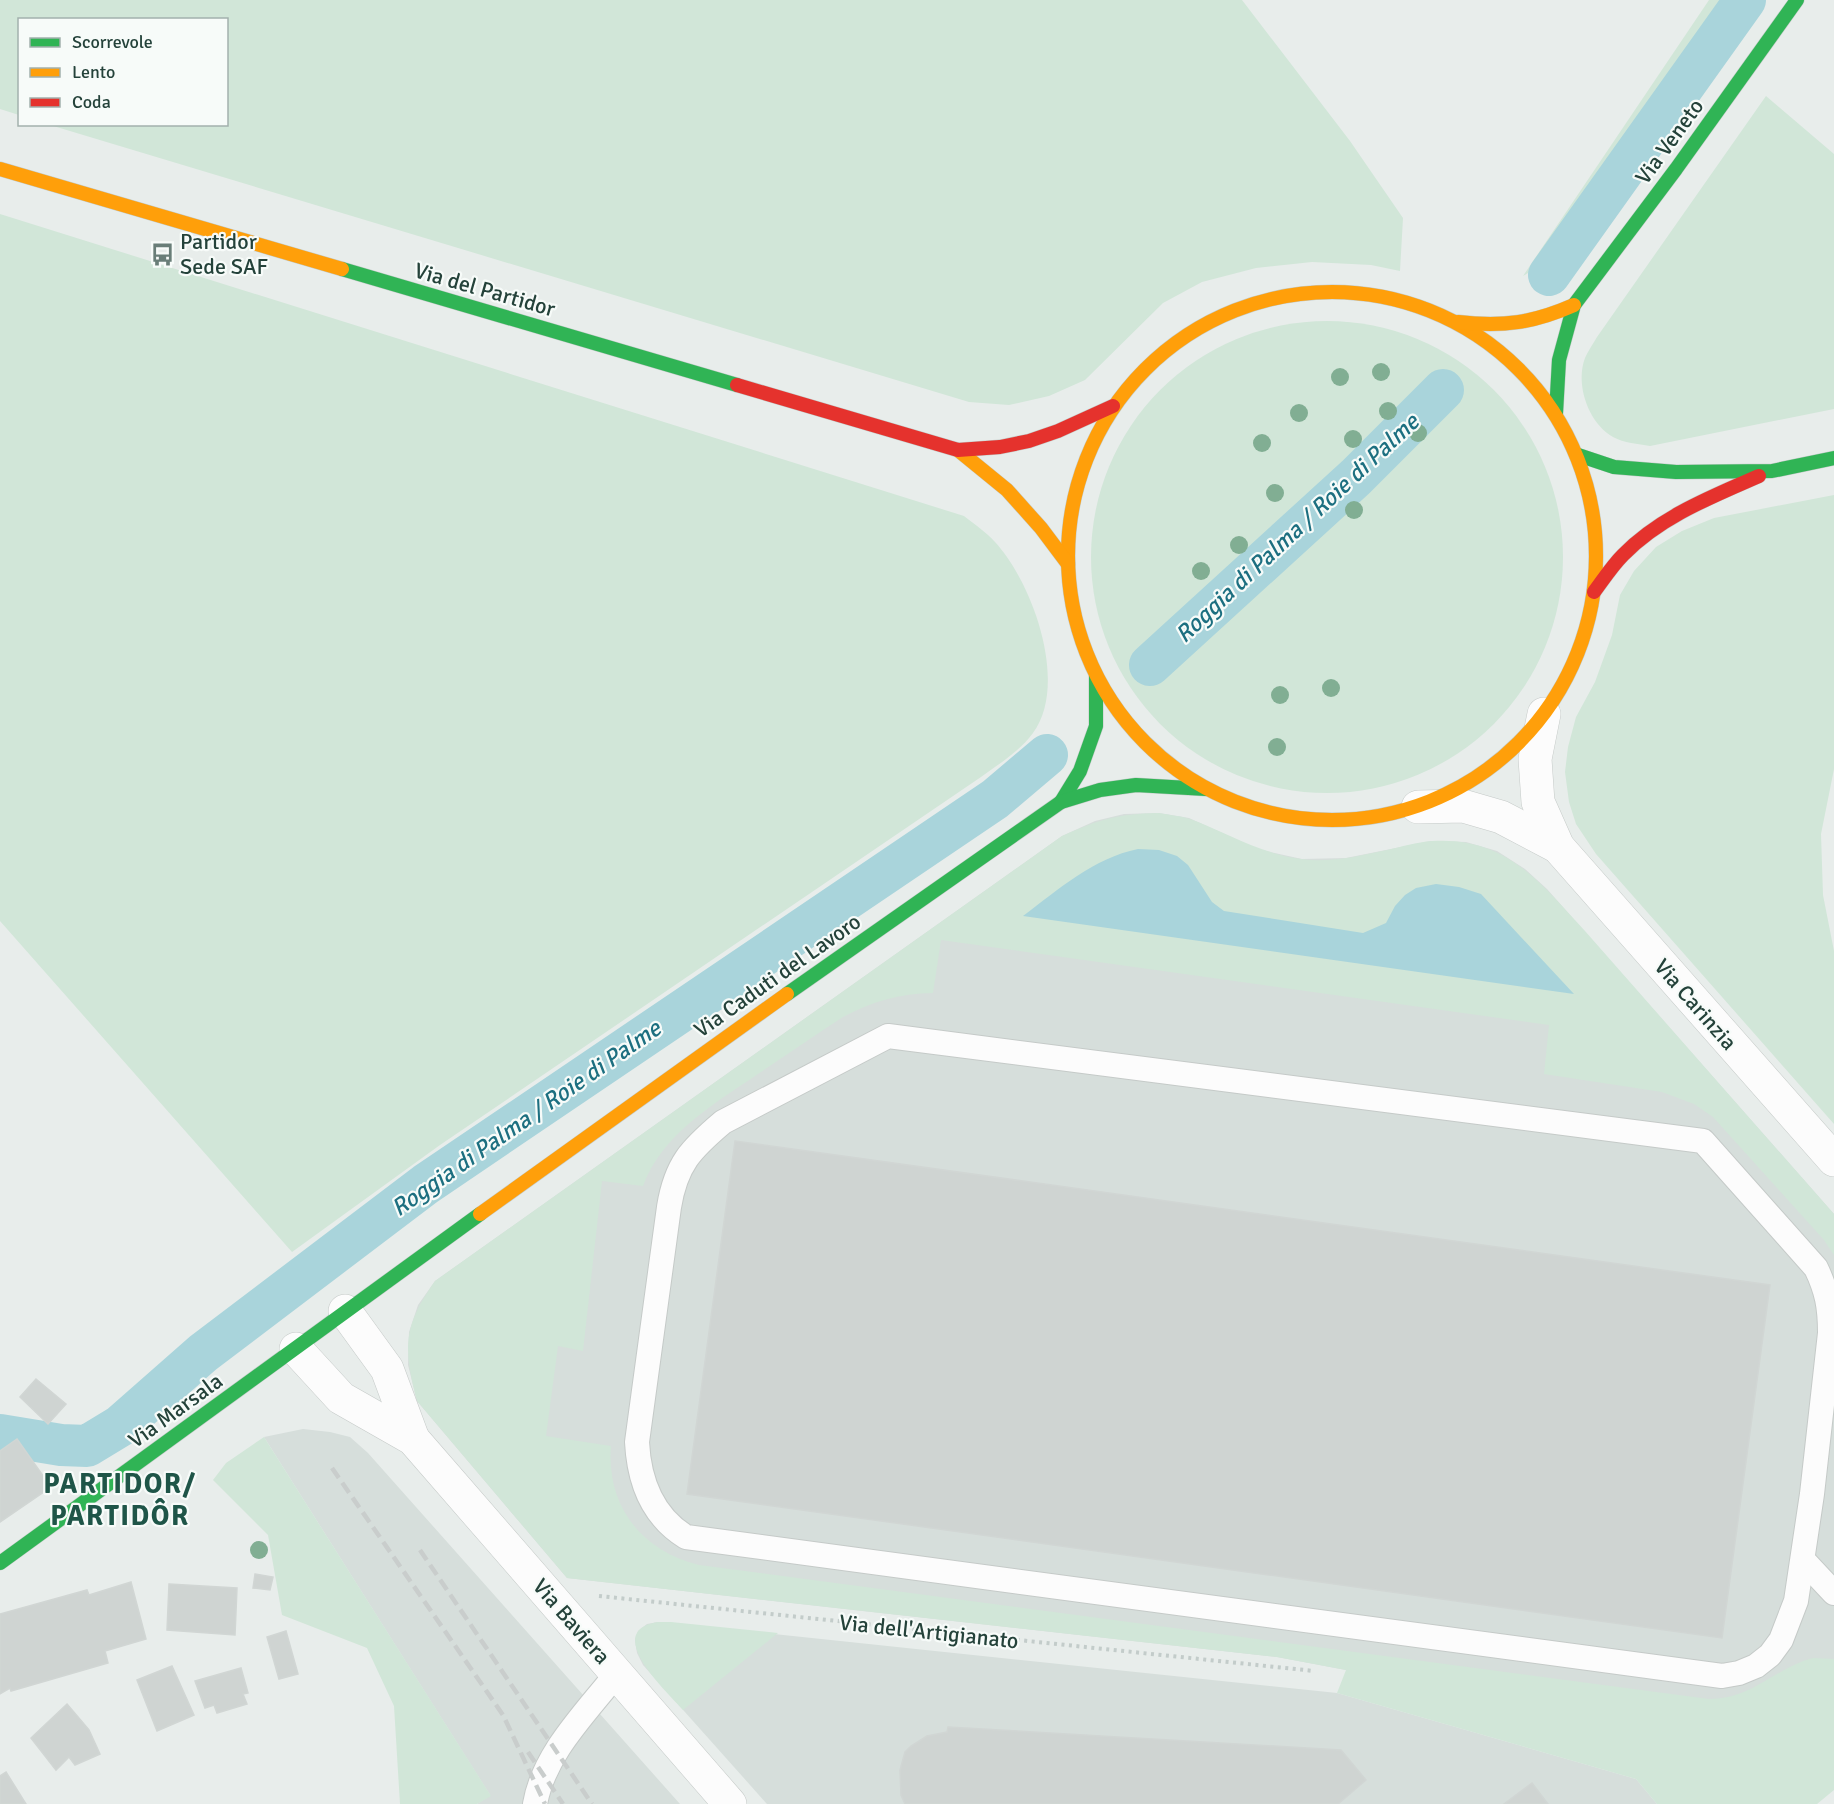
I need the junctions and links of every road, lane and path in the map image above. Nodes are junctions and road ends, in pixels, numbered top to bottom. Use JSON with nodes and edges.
{"nodes":[{"id":1,"x":1797,"y":0,"type":"edge"},
{"id":2,"x":0,"y":169,"type":"edge"},
{"id":3,"x":1574,"y":305,"type":"junction"},
{"id":4,"x":1458,"y":322,"type":"junction"},
{"id":5,"x":1113,"y":406,"type":"junction"},
{"id":6,"x":1556,"y":413,"type":"junction"},
{"id":7,"x":958,"y":450,"type":"junction"},
{"id":8,"x":1578,"y":455,"type":"junction"},
{"id":9,"x":1834,"y":458,"type":"edge"},
{"id":10,"x":1772,"y":471,"type":"junction"},
{"id":11,"x":1068,"y":564,"type":"junction"},
{"id":12,"x":1594,"y":592,"type":"junction"},
{"id":13,"x":1096,"y":676,"type":"junction"},
{"id":14,"x":1544,"y":714,"type":"junction"},
{"id":15,"x":1207,"y":789,"type":"junction"},
{"id":16,"x":1061,"y":802,"type":"junction"},
{"id":17,"x":1418,"y":807,"type":"junction"},
{"id":18,"x":1558,"y":847,"type":"junction"},
{"id":19,"x":1834,"y":1160,"type":"edge"},
{"id":20,"x":345,"y":1311,"type":"junction"},
{"id":21,"x":296,"y":1349,"type":"junction"},
{"id":22,"x":413,"y":1439,"type":"junction"},
{"id":23,"x":1803,"y":1560,"type":"junction"},
{"id":24,"x":0,"y":1563,"type":"edge"},
{"id":25,"x":545,"y":1591,"type":"junction"},
{"id":26,"x":1834,"y":1593,"type":"edge"},
{"id":27,"x":1314,"y":1671,"type":"dead end"},
{"id":28,"x":617,"y":1673,"type":"junction"},
{"id":29,"x":535,"y":1804,"type":"edge"},
{"id":30,"x":730,"y":1804,"type":"edge"}],
"edges":[{"from":1,"to":3,"type":"main road","name":"Via Veneto"},
{"from":2,"to":7,"type":"main road","name":"Via del Partidor"},
{"from":3,"to":4,"type":"main road","name":"Via Veneto"},
{"from":3,"to":6,"type":"main road","name":"Via Veneto"},
{"from":4,"to":5,"type":"main road"},
{"from":4,"to":6,"type":"main road"},
{"from":5,"to":7,"type":"main road","name":"Via del Partidor"},
{"from":5,"to":11,"type":"main road"},
{"from":6,"to":8,"type":"main road"},
{"from":7,"to":11,"type":"main road","name":"Via del Partidor"},
{"from":8,"to":10,"type":"main road"},
{"from":8,"to":12,"type":"main road"},
{"from":9,"to":10,"type":"main road"},
{"from":10,"to":12,"type":"main road"},
{"from":11,"to":13,"type":"main road"},
{"from":12,"to":14,"type":"main road"},
{"from":13,"to":15,"type":"main road"},
{"from":13,"to":16,"type":"main road","name":"Via Caduti del Lavoro"},
{"from":14,"to":17,"type":"main road"},
{"from":14,"to":18,"type":"street","name":"Via Carinzia"},
{"from":15,"to":16,"type":"main road","name":"Via Caduti del Lavoro"},
{"from":15,"to":17,"type":"main road"},
{"from":16,"to":20,"type":"main road","name":"Via Caduti del Lavoro"},
{"from":17,"to":18,"type":"street","name":"Via Carinzia"},
{"from":18,"to":19,"type":"street","name":"Via Carinzia"},
{"from":20,"to":21,"type":"main road","name":"Via Marsala"},
{"from":20,"to":22,"type":"street","name":"Via Baviera"},
{"from":21,"to":22,"type":"street","name":"Via Baviera"},
{"from":21,"to":24,"type":"main road","name":"Via Marsala"},
{"from":22,"to":25,"type":"street","name":"Via Baviera"},
{"from":23,"to":23,"type":"lane"},
{"from":23,"to":26,"type":"lane"},
{"from":25,"to":27,"type":"path","name":"Via dell'Artigianato"},
{"from":25,"to":28,"type":"street","name":"Via Baviera"},
{"from":28,"to":29,"type":"lane"},
{"from":28,"to":30,"type":"street","name":"Via Baviera"}]}
